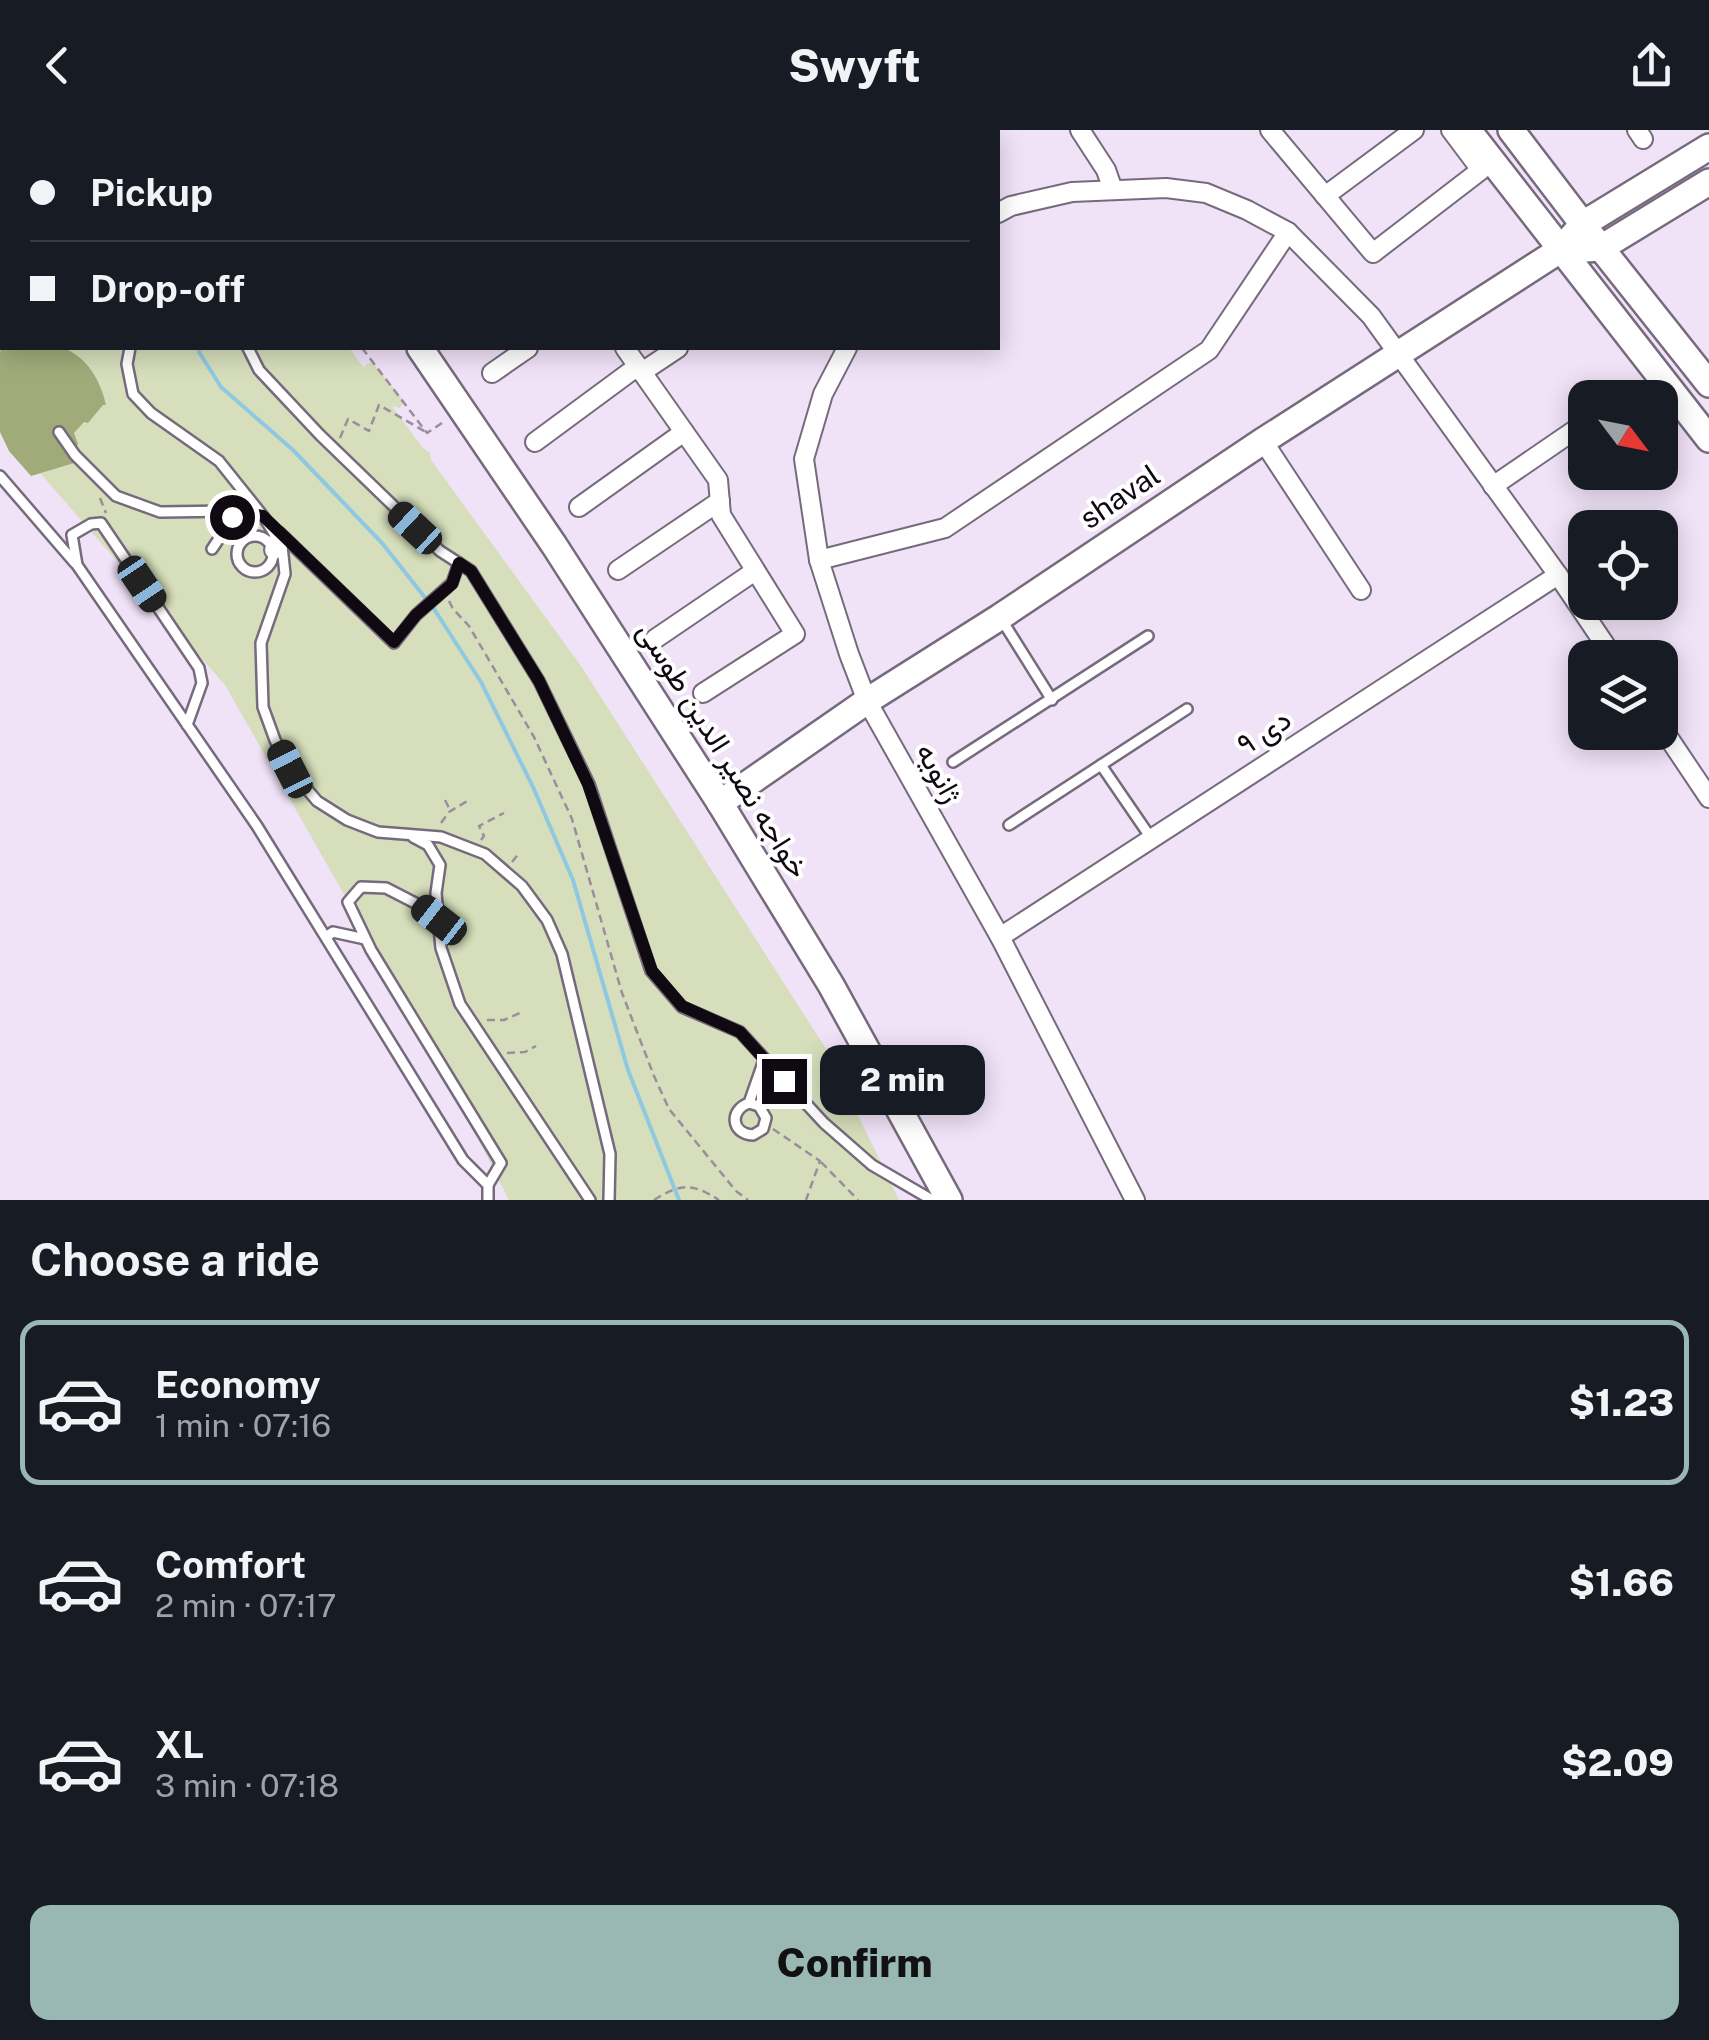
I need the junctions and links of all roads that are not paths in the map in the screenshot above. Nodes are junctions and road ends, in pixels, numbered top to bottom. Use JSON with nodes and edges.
{"nodes":[{"id":1,"x":1080,"y":130,"type":"edge"},
{"id":2,"x":1414,"y":130,"type":"edge"},
{"id":3,"x":1450,"y":130,"type":"edge"},
{"id":4,"x":1468,"y":130,"type":"edge"},
{"id":5,"x":1511,"y":130,"type":"edge"},
{"id":6,"x":1276,"y":132,"type":"edge"},
{"id":7,"x":1709,"y":147,"type":"edge"},
{"id":8,"x":1709,"y":182,"type":"edge"},
{"id":9,"x":1113,"y":190,"type":"junction"},
{"id":10,"x":1325,"y":196,"type":"junction"},
{"id":11,"x":1000,"y":212,"type":"edge"},
{"id":12,"x":1583,"y":224,"type":"junction"},
{"id":13,"x":1288,"y":232,"type":"junction"},
{"id":14,"x":1600,"y":248,"type":"junction"},
{"id":15,"x":1560,"y":250,"type":"junction"},
{"id":16,"x":130,"y":350,"type":"edge"},
{"id":17,"x":249,"y":350,"type":"edge"},
{"id":18,"x":421,"y":350,"type":"edge"},
{"id":19,"x":525,"y":350,"type":"edge"},
{"id":20,"x":626,"y":350,"type":"edge"},
{"id":21,"x":674,"y":350,"type":"edge"},
{"id":22,"x":846,"y":350,"type":"edge"},
{"id":23,"x":1398,"y":354,"type":"junction"},
{"id":24,"x":640,"y":369,"type":"junction"},
{"id":25,"x":492,"y":373,"type":"dead end"},
{"id":26,"x":1709,"y":384,"type":"edge"},
{"id":27,"x":59,"y":432,"type":"dead end"},
{"id":28,"x":684,"y":432,"type":"junction"},
{"id":29,"x":1568,"y":435,"type":"edge"},
{"id":30,"x":1709,"y":438,"type":"edge"},
{"id":31,"x":1263,"y":441,"type":"junction"},
{"id":32,"x":535,"y":442,"type":"dead end"},
{"id":33,"x":0,"y":476,"type":"edge"},
{"id":34,"x":1492,"y":486,"type":"junction"},
{"id":35,"x":720,"y":502,"type":"junction"},
{"id":36,"x":579,"y":507,"type":"dead end"},
{"id":37,"x":237,"y":512,"type":"junction"},
{"id":38,"x":263,"y":516,"type":"junction"},
{"id":39,"x":276,"y":545,"type":"junction"},
{"id":40,"x":212,"y":548,"type":"dead end"},
{"id":41,"x":818,"y":560,"type":"junction"},
{"id":42,"x":459,"y":563,"type":"junction"},
{"id":43,"x":77,"y":564,"type":"junction"},
{"id":44,"x":618,"y":570,"type":"dead end"},
{"id":45,"x":755,"y":571,"type":"junction"},
{"id":46,"x":1558,"y":575,"type":"junction"},
{"id":47,"x":1361,"y":590,"type":"dead end"},
{"id":48,"x":1000,"y":616,"type":"junction"},
{"id":49,"x":1148,"y":636,"type":"dead end"},
{"id":50,"x":655,"y":639,"type":"dead end"},
{"id":51,"x":1602,"y":640,"type":"edge"},
{"id":52,"x":703,"y":694,"type":"dead end"},
{"id":53,"x":1052,"y":700,"type":"junction"},
{"id":54,"x":867,"y":701,"type":"junction"},
{"id":55,"x":1186,"y":710,"type":"dead end"},
{"id":56,"x":187,"y":725,"type":"junction"},
{"id":57,"x":1676,"y":750,"type":"edge"},
{"id":58,"x":953,"y":762,"type":"dead end"},
{"id":59,"x":1102,"y":764,"type":"junction"},
{"id":60,"x":1709,"y":798,"type":"edge"},
{"id":61,"x":720,"y":803,"type":"junction"},
{"id":62,"x":1008,"y":825,"type":"dead end"},
{"id":63,"x":410,"y":834,"type":"junction"},
{"id":64,"x":1152,"y":838,"type":"junction"},
{"id":65,"x":439,"y":920,"type":"junction"},
{"id":66,"x":326,"y":937,"type":"junction"},
{"id":67,"x":366,"y":938,"type":"junction"},
{"id":68,"x":1000,"y":938,"type":"junction"},
{"id":69,"x":764,"y":1060,"type":"junction"},
{"id":70,"x":749,"y":1103,"type":"junction"},
{"id":71,"x":488,"y":1185,"type":"junction"},
{"id":72,"x":488,"y":1200,"type":"edge"},
{"id":73,"x":590,"y":1200,"type":"edge"},
{"id":74,"x":610,"y":1200,"type":"edge"},
{"id":75,"x":932,"y":1200,"type":"edge"},
{"id":76,"x":948,"y":1200,"type":"edge"},
{"id":77,"x":1135,"y":1200,"type":"edge"}],
"edges":[{"from":1,"to":9,"type":"street"},
{"from":2,"to":10,"type":"street"},
{"from":3,"to":10,"type":"street"},
{"from":4,"to":15,"type":"street"},
{"from":5,"to":12,"type":"street"},
{"from":6,"to":10,"type":"street"},
{"from":7,"to":12,"type":"street"},
{"from":8,"to":14,"type":"street"},
{"from":9,"to":11,"type":"street"},
{"from":9,"to":13,"type":"street"},
{"from":12,"to":14,"type":"street"},
{"from":12,"to":15,"type":"street"},
{"from":13,"to":23,"type":"street"},
{"from":13,"to":41,"type":"street"},
{"from":14,"to":15,"type":"street"},
{"from":14,"to":26,"type":"street"},
{"from":15,"to":23,"type":"street","name":"shaval"},
{"from":15,"to":30,"type":"street"},
{"from":16,"to":38,"type":"lane"},
{"from":17,"to":42,"type":"lane"},
{"from":18,"to":61,"type":"street","name":"خواجه نصیر الدین طوسی"},
{"from":19,"to":25,"type":"street"},
{"from":20,"to":24,"type":"street"},
{"from":21,"to":24,"type":"street"},
{"from":22,"to":41,"type":"street","name":"ژانویه"},
{"from":23,"to":31,"type":"street","name":"shaval"},
{"from":23,"to":34,"type":"street"},
{"from":24,"to":28,"type":"street"},
{"from":24,"to":32,"type":"street"},
{"from":27,"to":37,"type":"lane"},
{"from":28,"to":35,"type":"street"},
{"from":28,"to":36,"type":"street"},
{"from":29,"to":34,"type":"street"},
{"from":31,"to":47,"type":"street"},
{"from":31,"to":48,"type":"street","name":"shaval"},
{"from":33,"to":43,"type":"lane"},
{"from":34,"to":46,"type":"street"},
{"from":35,"to":44,"type":"street"},
{"from":35,"to":45,"type":"street"},
{"from":37,"to":38,"type":"lane"},
{"from":37,"to":40,"type":"lane"},
{"from":38,"to":39,"type":"lane"},
{"from":38,"to":42,"type":"lane"},
{"from":39,"to":39,"type":"lane"},
{"from":39,"to":63,"type":"lane"},
{"from":41,"to":54,"type":"street","name":"ژانویه"},
{"from":42,"to":69,"type":"lane"},
{"from":43,"to":56,"type":"lane"},
{"from":43,"to":56,"type":"lane"},
{"from":45,"to":50,"type":"street"},
{"from":45,"to":52,"type":"street"},
{"from":46,"to":51,"type":"street"},
{"from":46,"to":64,"type":"street","name":"۹ دی"},
{"from":48,"to":53,"type":"lane"},
{"from":48,"to":54,"type":"street","name":"shaval"},
{"from":49,"to":53,"type":"lane"},
{"from":53,"to":58,"type":"lane"},
{"from":54,"to":61,"type":"street","name":"shaval"},
{"from":54,"to":68,"type":"street","name":"ژانویه"},
{"from":55,"to":59,"type":"lane"},
{"from":56,"to":66,"type":"lane"},
{"from":57,"to":60,"type":"street"},
{"from":59,"to":62,"type":"lane"},
{"from":59,"to":64,"type":"lane"},
{"from":61,"to":76,"type":"street","name":"خواجه نصیر الدین طوسی"},
{"from":63,"to":65,"type":"lane"},
{"from":63,"to":74,"type":"lane"},
{"from":64,"to":68,"type":"street","name":"۹ دی"},
{"from":65,"to":67,"type":"lane"},
{"from":65,"to":73,"type":"lane"},
{"from":66,"to":67,"type":"lane"},
{"from":66,"to":71,"type":"lane"},
{"from":67,"to":71,"type":"lane"},
{"from":68,"to":77,"type":"street","name":"ژانویه"},
{"from":69,"to":70,"type":"lane"},
{"from":69,"to":75,"type":"lane"},
{"from":70,"to":70,"type":"lane"},
{"from":71,"to":72,"type":"lane"}]}
